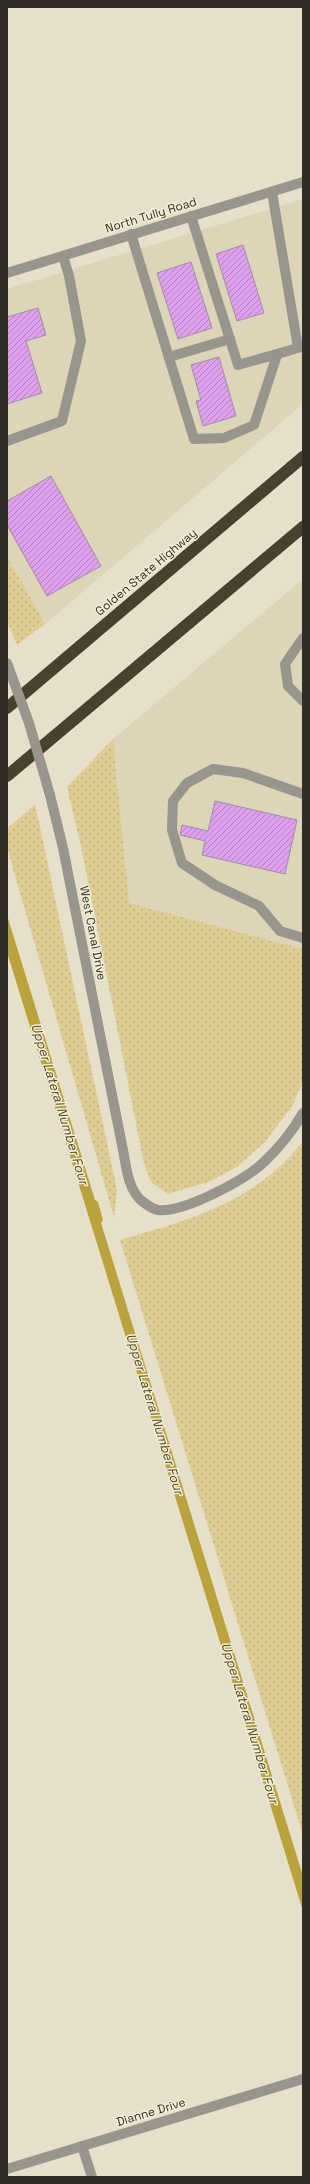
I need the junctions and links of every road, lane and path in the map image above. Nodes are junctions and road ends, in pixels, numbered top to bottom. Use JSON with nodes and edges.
{"nodes":[{"id":1,"x":303,"y":182,"type":"edge"},
{"id":2,"x":272,"y":192,"type":"junction"},
{"id":3,"x":191,"y":216,"type":"junction"},
{"id":4,"x":131,"y":234,"type":"junction"},
{"id":5,"x":63,"y":256,"type":"junction"},
{"id":6,"x":7,"y":273,"type":"edge"},
{"id":7,"x":230,"y":340,"type":"junction"},
{"id":8,"x":277,"y":355,"type":"junction"},
{"id":9,"x":169,"y":357,"type":"junction"},
{"id":10,"x":7,"y":440,"type":"edge"},
{"id":11,"x":303,"y":457,"type":"edge"},
{"id":12,"x":303,"y":527,"type":"edge"},
{"id":13,"x":303,"y":638,"type":"edge"},
{"id":14,"x":7,"y":663,"type":"edge"},
{"id":15,"x":303,"y":701,"type":"edge"},
{"id":16,"x":7,"y":708,"type":"edge"},
{"id":17,"x":7,"y":776,"type":"edge"},
{"id":18,"x":303,"y":794,"type":"edge"},
{"id":19,"x":303,"y":938,"type":"edge"},
{"id":20,"x":303,"y":1113,"type":"edge"},
{"id":21,"x":303,"y":2079,"type":"edge"},
{"id":22,"x":82,"y":2146,"type":"junction"},
{"id":23,"x":7,"y":2169,"type":"edge"},
{"id":24,"x":92,"y":2177,"type":"edge"}],
"edges":[{"from":1,"to":2,"type":"street","name":"North Tully Road"},
{"from":2,"to":3,"type":"street","name":"North Tully Road"},
{"from":2,"to":8,"type":"street"},
{"from":3,"to":4,"type":"street","name":"North Tully Road"},
{"from":3,"to":7,"type":"street"},
{"from":4,"to":5,"type":"street","name":"North Tully Road"},
{"from":4,"to":9,"type":"street"},
{"from":5,"to":6,"type":"street","name":"North Tully Road"},
{"from":5,"to":10,"type":"street"},
{"from":7,"to":8,"type":"street"},
{"from":7,"to":9,"type":"street"},
{"from":8,"to":9,"type":"street"},
{"from":11,"to":16,"type":"highway","name":"Golden State Highway"},
{"from":12,"to":17,"type":"highway"},
{"from":13,"to":15,"type":"street"},
{"from":14,"to":20,"type":"street","name":"West Canal Drive","bridge":true},
{"from":18,"to":19,"type":"street"},
{"from":21,"to":22,"type":"street","name":"Dianne Drive"},
{"from":22,"to":23,"type":"street","name":"Dianne Drive"},
{"from":22,"to":24,"type":"street"}]}
